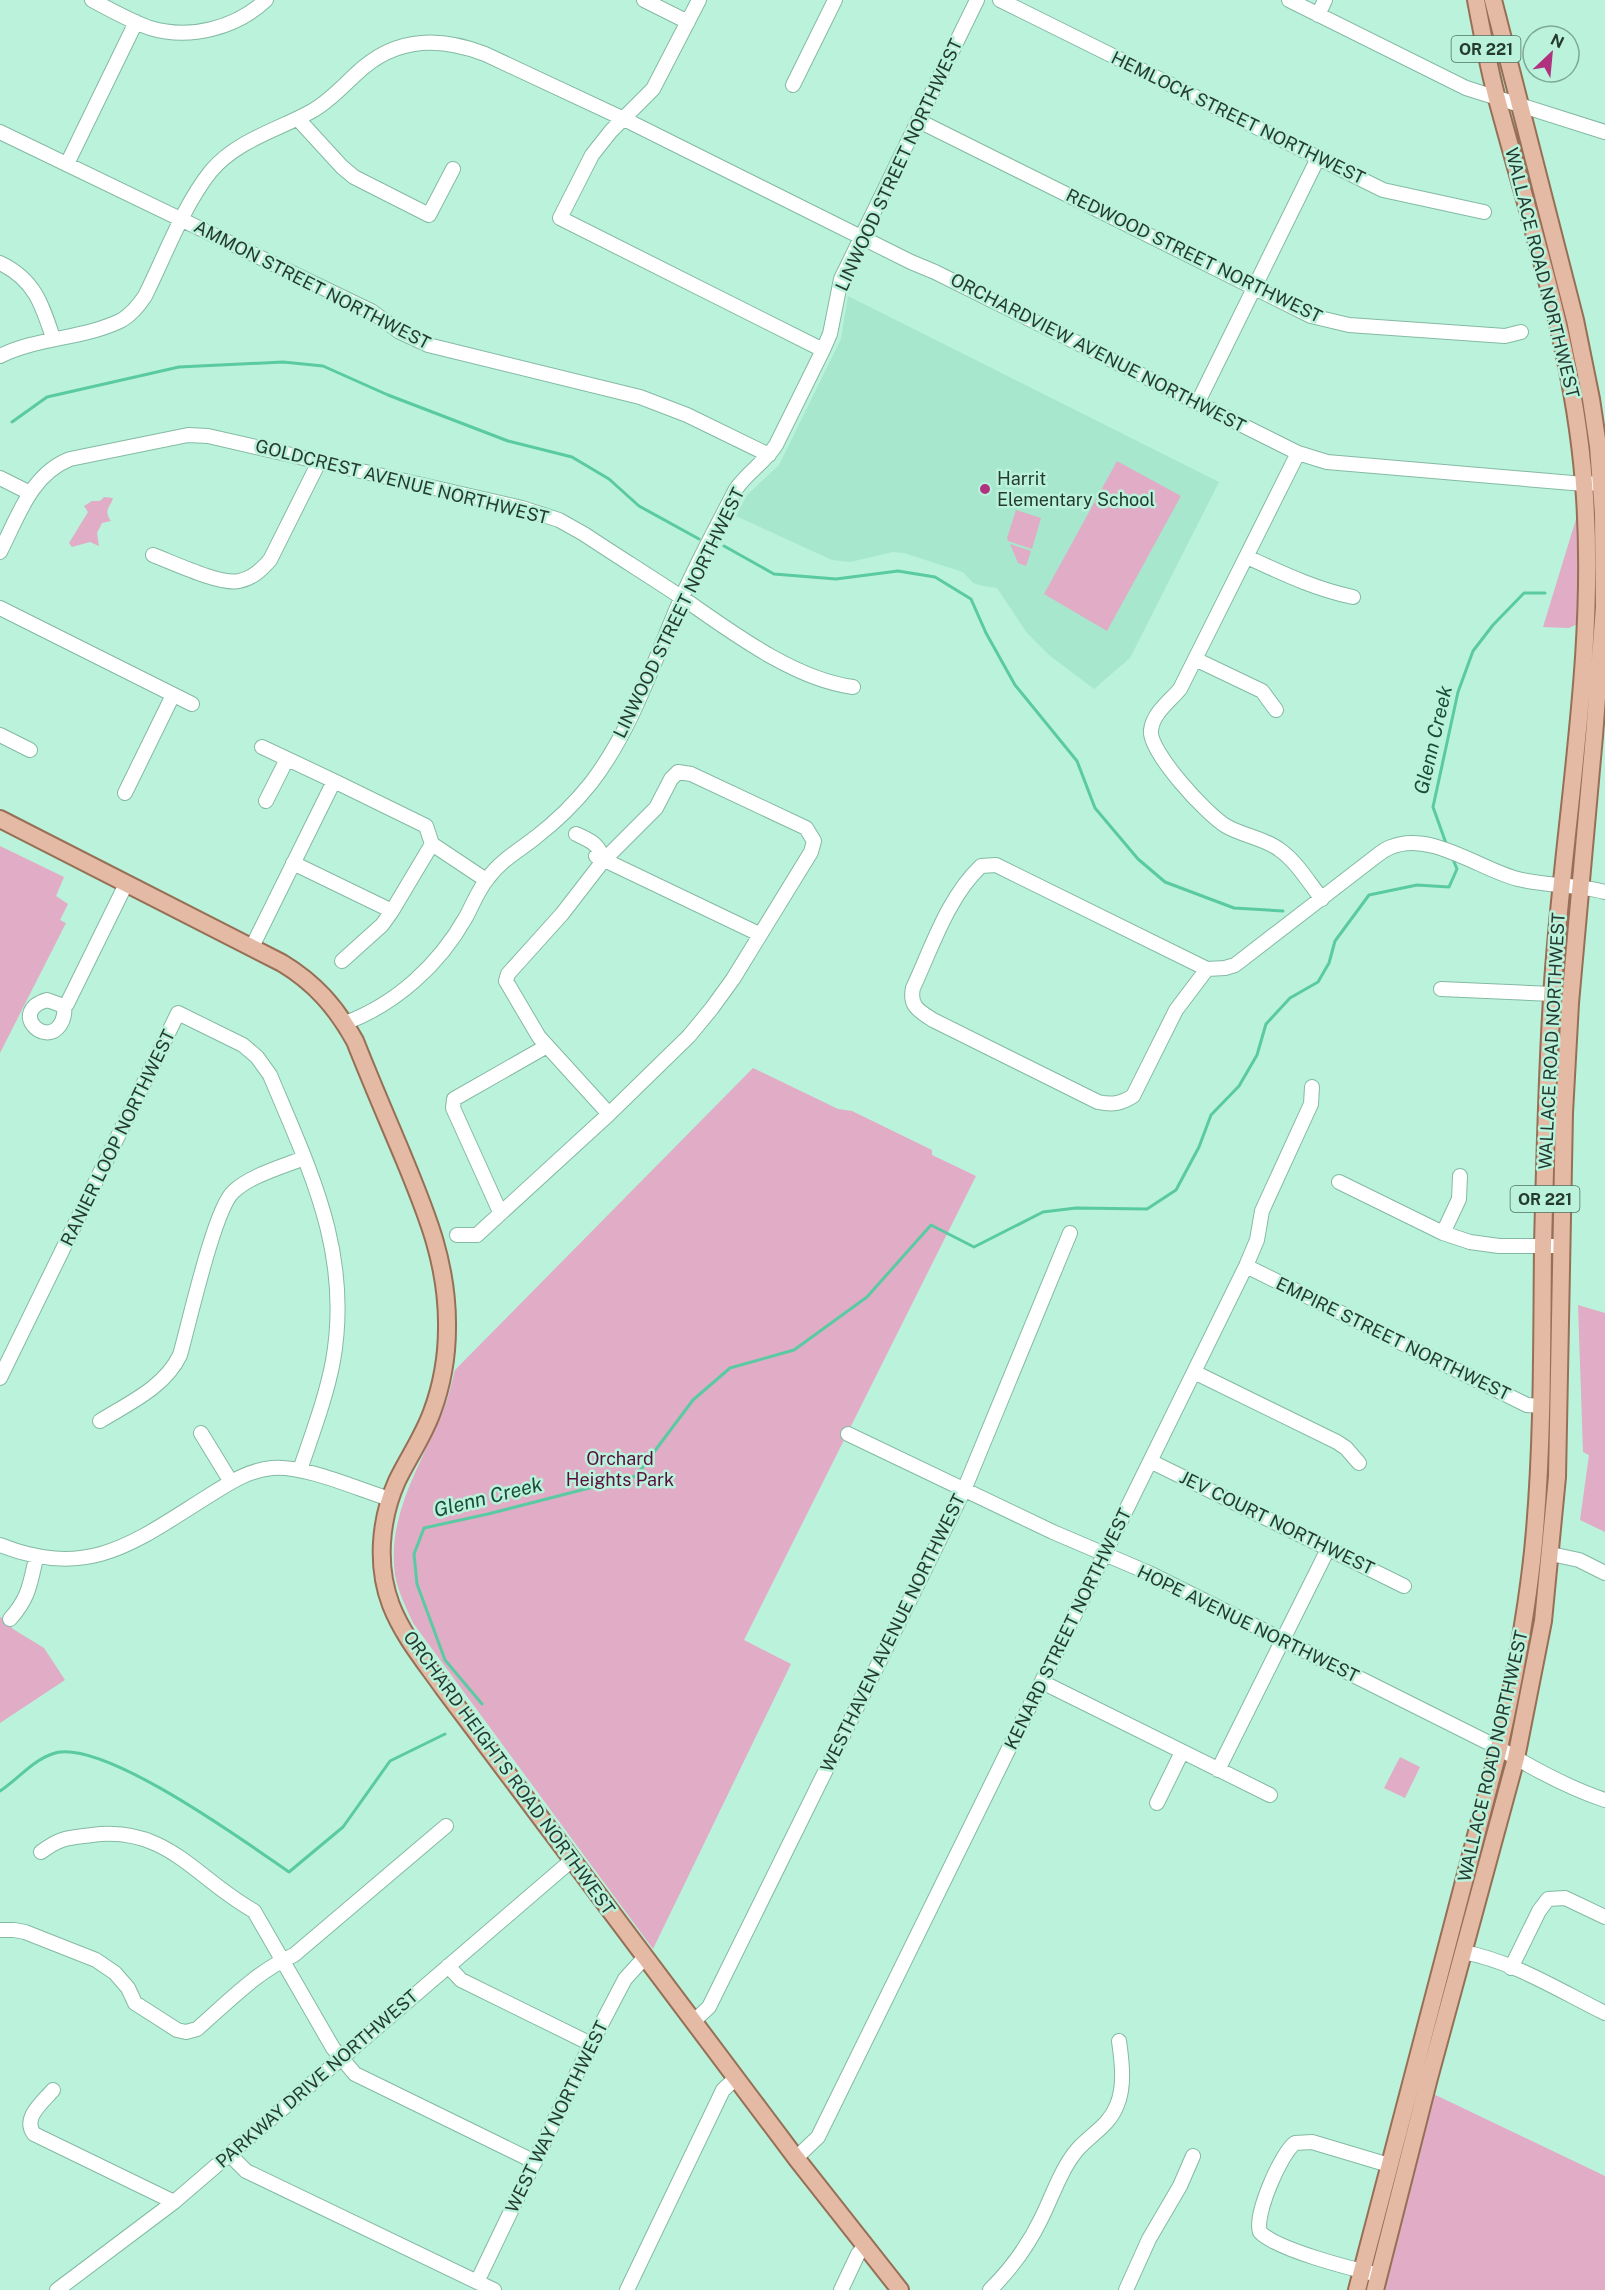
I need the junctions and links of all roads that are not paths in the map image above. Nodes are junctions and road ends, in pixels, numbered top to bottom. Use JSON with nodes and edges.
{"nodes":[{"id":1,"x":92,"y":0,"type":"edge"},
{"id":2,"x":266,"y":0,"type":"edge"},
{"id":3,"x":644,"y":0,"type":"edge"},
{"id":4,"x":699,"y":0,"type":"edge"},
{"id":5,"x":835,"y":0,"type":"edge"},
{"id":6,"x":977,"y":0,"type":"edge"},
{"id":7,"x":1000,"y":0,"type":"edge"},
{"id":8,"x":1288,"y":0,"type":"edge"},
{"id":9,"x":1325,"y":0,"type":"edge"},
{"id":10,"x":1476,"y":0,"type":"edge"},
{"id":11,"x":1493,"y":0,"type":"edge"},
{"id":12,"x":1318,"y":15,"type":"junction"},
{"id":13,"x":136,"y":22,"type":"junction"},
{"id":14,"x":688,"y":22,"type":"junction"},
{"id":15,"x":793,"y":85,"type":"dead end"},
{"id":16,"x":1497,"y":98,"type":"junction"},
{"id":17,"x":1519,"y":105,"type":"junction"},
{"id":18,"x":298,"y":119,"type":"junction"},
{"id":19,"x":624,"y":119,"type":"junction"},
{"id":20,"x":918,"y":121,"type":"junction"},
{"id":21,"x":0,"y":132,"type":"edge"},
{"id":22,"x":1605,"y":132,"type":"edge"},
{"id":23,"x":1318,"y":158,"type":"junction"},
{"id":24,"x":68,"y":164,"type":"junction"},
{"id":25,"x":453,"y":169,"type":"dead end"},
{"id":26,"x":1484,"y":212,"type":"dead end"},
{"id":27,"x":183,"y":220,"type":"junction"},
{"id":28,"x":862,"y":238,"type":"junction"},
{"id":29,"x":0,"y":263,"type":"edge"},
{"id":30,"x":1255,"y":287,"type":"junction"},
{"id":31,"x":1521,"y":332,"type":"dead end"},
{"id":32,"x":52,"y":338,"type":"junction"},
{"id":33,"x":823,"y":350,"type":"junction"},
{"id":34,"x":0,"y":356,"type":"edge"},
{"id":35,"x":1198,"y":402,"type":"junction"},
{"id":36,"x":1298,"y":453,"type":"junction"},
{"id":37,"x":769,"y":455,"type":"junction"},
{"id":38,"x":320,"y":462,"type":"junction"},
{"id":39,"x":0,"y":478,"type":"edge"},
{"id":40,"x":1601,"y":483,"type":"junction"},
{"id":41,"x":1584,"y":484,"type":"junction"},
{"id":42,"x":30,"y":493,"type":"junction"},
{"id":43,"x":0,"y":552,"type":"edge"},
{"id":44,"x":153,"y":555,"type":"dead end"},
{"id":45,"x":1247,"y":556,"type":"junction"},
{"id":46,"x":1353,"y":597,"type":"dead end"},
{"id":47,"x":682,"y":598,"type":"junction"},
{"id":48,"x":0,"y":608,"type":"edge"},
{"id":49,"x":1196,"y":659,"type":"junction"},
{"id":50,"x":853,"y":687,"type":"dead end"},
{"id":51,"x":173,"y":695,"type":"junction"},
{"id":52,"x":192,"y":704,"type":"dead end"},
{"id":53,"x":1276,"y":710,"type":"dead end"},
{"id":54,"x":0,"y":735,"type":"edge"},
{"id":55,"x":262,"y":747,"type":"dead end"},
{"id":56,"x":30,"y":750,"type":"dead end"},
{"id":57,"x":287,"y":759,"type":"junction"},
{"id":58,"x":334,"y":781,"type":"junction"},
{"id":59,"x":125,"y":793,"type":"dead end"},
{"id":60,"x":266,"y":801,"type":"dead end"},
{"id":61,"x":559,"y":818,"type":"junction"},
{"id":62,"x":0,"y":819,"type":"edge"},
{"id":63,"x":432,"y":844,"type":"junction"},
{"id":64,"x":603,"y":861,"type":"junction"},
{"id":65,"x":293,"y":863,"type":"junction"},
{"id":66,"x":486,"y":880,"type":"junction"},
{"id":67,"x":126,"y":884,"type":"junction"},
{"id":68,"x":1561,"y":884,"type":"junction"},
{"id":69,"x":1579,"y":886,"type":"junction"},
{"id":70,"x":1605,"y":892,"type":"edge"},
{"id":71,"x":1322,"y":898,"type":"junction"},
{"id":72,"x":392,"y":911,"type":"junction"},
{"id":73,"x":759,"y":934,"type":"junction"},
{"id":74,"x":252,"y":947,"type":"junction"},
{"id":75,"x":342,"y":961,"type":"dead end"},
{"id":76,"x":1207,"y":969,"type":"junction"},
{"id":77,"x":1441,"y":989,"type":"dead end"},
{"id":78,"x":1552,"y":994,"type":"junction"},
{"id":79,"x":64,"y":1006,"type":"dead end"},
{"id":80,"x":345,"y":1023,"type":"junction"},
{"id":81,"x":547,"y":1046,"type":"junction"},
{"id":82,"x":1312,"y":1086,"type":"dead end"},
{"id":83,"x":609,"y":1114,"type":"junction"},
{"id":84,"x":304,"y":1158,"type":"junction"},
{"id":85,"x":1460,"y":1176,"type":"dead end"},
{"id":86,"x":1339,"y":1182,"type":"dead end"},
{"id":87,"x":500,"y":1212,"type":"junction"},
{"id":88,"x":1070,"y":1233,"type":"dead end"},
{"id":89,"x":1443,"y":1233,"type":"junction"},
{"id":90,"x":436,"y":1243,"type":"junction"},
{"id":91,"x":1544,"y":1245,"type":"junction"},
{"id":92,"x":1562,"y":1246,"type":"junction"},
{"id":93,"x":1246,"y":1266,"type":"junction"},
{"id":94,"x":1194,"y":1372,"type":"junction"},
{"id":95,"x":0,"y":1378,"type":"edge"},
{"id":96,"x":1542,"y":1406,"type":"junction"},
{"id":97,"x":100,"y":1421,"type":"dead end"},
{"id":98,"x":201,"y":1433,"type":"dead end"},
{"id":99,"x":848,"y":1434,"type":"dead end"},
{"id":100,"x":1150,"y":1461,"type":"junction"},
{"id":101,"x":1359,"y":1463,"type":"dead end"},
{"id":102,"x":300,"y":1470,"type":"junction"},
{"id":103,"x":231,"y":1482,"type":"junction"},
{"id":104,"x":964,"y":1490,"type":"junction"},
{"id":105,"x":390,"y":1499,"type":"junction"},
{"id":106,"x":0,"y":1545,"type":"edge"},
{"id":107,"x":1328,"y":1549,"type":"junction"},
{"id":108,"x":1551,"y":1554,"type":"junction"},
{"id":109,"x":1104,"y":1556,"type":"junction"},
{"id":110,"x":36,"y":1558,"type":"junction"},
{"id":111,"x":1605,"y":1573,"type":"edge"},
{"id":112,"x":1404,"y":1586,"type":"dead end"},
{"id":113,"x":10,"y":1618,"type":"dead end"},
{"id":114,"x":1283,"y":1640,"type":"junction"},
{"id":115,"x":1042,"y":1682,"type":"junction"},
{"id":116,"x":1499,"y":1748,"type":"junction"},
{"id":117,"x":1182,"y":1752,"type":"junction"},
{"id":118,"x":1516,"y":1758,"type":"junction"},
{"id":119,"x":1218,"y":1770,"type":"junction"},
{"id":120,"x":1270,"y":1795,"type":"dead end"},
{"id":121,"x":1605,"y":1800,"type":"edge"},
{"id":122,"x":1157,"y":1803,"type":"dead end"},
{"id":123,"x":446,"y":1827,"type":"dead end"},
{"id":124,"x":41,"y":1852,"type":"dead end"},
{"id":125,"x":572,"y":1860,"type":"junction"},
{"id":126,"x":1605,"y":1917,"type":"edge"},
{"id":127,"x":0,"y":1930,"type":"edge"},
{"id":128,"x":1463,"y":1952,"type":"junction"},
{"id":129,"x":645,"y":1957,"type":"junction"},
{"id":130,"x":283,"y":1960,"type":"junction"},
{"id":131,"x":448,"y":1966,"type":"junction"},
{"id":132,"x":1511,"y":1968,"type":"junction"},
{"id":133,"x":1431,"y":2003,"type":"junction"},
{"id":134,"x":1605,"y":2013,"type":"edge"},
{"id":135,"x":694,"y":2021,"type":"junction"},
{"id":136,"x":1119,"y":2041,"type":"dead end"},
{"id":137,"x":591,"y":2044,"type":"junction"},
{"id":138,"x":341,"y":2058,"type":"junction"},
{"id":139,"x":736,"y":2078,"type":"junction"},
{"id":140,"x":52,"y":2090,"type":"dead end"},
{"id":141,"x":1424,"y":2097,"type":"junction"},
{"id":142,"x":230,"y":2155,"type":"junction"},
{"id":143,"x":1193,"y":2156,"type":"dead end"},
{"id":144,"x":796,"y":2158,"type":"junction"},
{"id":145,"x":535,"y":2162,"type":"junction"},
{"id":146,"x":1389,"y":2164,"type":"junction"},
{"id":147,"x":174,"y":2202,"type":"junction"},
{"id":148,"x":865,"y":2246,"type":"junction"},
{"id":149,"x":1362,"y":2271,"type":"junction"},
{"id":150,"x":477,"y":2282,"type":"junction"},
{"id":151,"x":1377,"y":2283,"type":"edge"},
{"id":152,"x":57,"y":2290,"type":"edge"},
{"id":153,"x":494,"y":2290,"type":"edge"},
{"id":154,"x":627,"y":2290,"type":"edge"},
{"id":155,"x":841,"y":2290,"type":"edge"},
{"id":156,"x":900,"y":2290,"type":"edge"},
{"id":157,"x":990,"y":2290,"type":"edge"},
{"id":158,"x":1126,"y":2290,"type":"edge"},
{"id":159,"x":1357,"y":2290,"type":"edge"}],
"edges":[{"from":1,"to":13,"type":"street"},
{"from":2,"to":13,"type":"street"},
{"from":3,"to":14,"type":"street"},
{"from":4,"to":14,"type":"street"},
{"from":5,"to":15,"type":"street"},
{"from":6,"to":20,"type":"street","name":"LINWOOD STREET NORTHWEST"},
{"from":7,"to":23,"type":"street","name":"HEMLOCK STREET NORTHWEST"},
{"from":8,"to":12,"type":"street"},
{"from":9,"to":12,"type":"street"},
{"from":10,"to":16,"type":"main road","name":"WALLACE ROAD NORTHWEST","number":"OR 221"},
{"from":11,"to":17,"type":"main road","name":"WALLACE ROAD NORTHWEST","number":"OR 221"},
{"from":12,"to":16,"type":"street"},
{"from":13,"to":24,"type":"street"},
{"from":14,"to":19,"type":"street"},
{"from":16,"to":17,"type":"street"},
{"from":16,"to":41,"type":"main road","name":"WALLACE ROAD NORTHWEST","number":"OR 221"},
{"from":17,"to":22,"type":"street"},
{"from":17,"to":40,"type":"main road","name":"WALLACE ROAD NORTHWEST","number":"OR 221"},
{"from":18,"to":19,"type":"street","name":"ORCHARDVIEW AVENUE NORTHWEST"},
{"from":18,"to":25,"type":"street"},
{"from":18,"to":27,"type":"street","name":"ORCHARDVIEW AVENUE NORTHWEST"},
{"from":19,"to":28,"type":"street","name":"ORCHARDVIEW AVENUE NORTHWEST"},
{"from":19,"to":33,"type":"street"},
{"from":20,"to":28,"type":"street","name":"LINWOOD STREET NORTHWEST"},
{"from":20,"to":30,"type":"street","name":"REDWOOD STREET NORTHWEST"},
{"from":21,"to":24,"type":"street","name":"AMMON STREET NORTHWEST"},
{"from":23,"to":26,"type":"street","name":"HEMLOCK STREET NORTHWEST"},
{"from":23,"to":30,"type":"street"},
{"from":24,"to":27,"type":"street","name":"AMMON STREET NORTHWEST"},
{"from":27,"to":32,"type":"street","name":"ORCHARDVIEW AVENUE NORTHWEST"},
{"from":27,"to":37,"type":"street","name":"AMMON STREET NORTHWEST"},
{"from":28,"to":33,"type":"street","name":"LINWOOD STREET NORTHWEST"},
{"from":28,"to":35,"type":"street","name":"ORCHARDVIEW AVENUE NORTHWEST"},
{"from":29,"to":32,"type":"street"},
{"from":30,"to":31,"type":"street","name":"REDWOOD STREET NORTHWEST"},
{"from":30,"to":35,"type":"street"},
{"from":32,"to":34,"type":"street","name":"ORCHARDVIEW AVENUE NORTHWEST"},
{"from":33,"to":37,"type":"street","name":"LINWOOD STREET NORTHWEST"},
{"from":35,"to":36,"type":"street","name":"ORCHARDVIEW AVENUE NORTHWEST"},
{"from":36,"to":41,"type":"street","name":"ORCHARDVIEW AVENUE NORTHWEST"},
{"from":36,"to":45,"type":"street"},
{"from":37,"to":47,"type":"street","name":"LINWOOD STREET NORTHWEST"},
{"from":38,"to":42,"type":"street","name":"GOLDCREST AVENUE NORTHWEST"},
{"from":38,"to":44,"type":"street"},
{"from":38,"to":47,"type":"street","name":"GOLDCREST AVENUE NORTHWEST"},
{"from":39,"to":42,"type":"street"},
{"from":40,"to":41,"type":"street","name":"ORCHARDVIEW AVENUE NORTHWEST"},
{"from":40,"to":69,"type":"main road","name":"WALLACE ROAD NORTHWEST","number":"OR 221"},
{"from":41,"to":68,"type":"main road","name":"WALLACE ROAD NORTHWEST","number":"OR 221"},
{"from":42,"to":43,"type":"street","name":"GOLDCREST AVENUE NORTHWEST"},
{"from":45,"to":46,"type":"street"},
{"from":45,"to":49,"type":"street"},
{"from":47,"to":50,"type":"street","name":"GOLDCREST AVENUE NORTHWEST"},
{"from":47,"to":61,"type":"street","name":"LINWOOD STREET NORTHWEST"},
{"from":48,"to":51,"type":"street"},
{"from":49,"to":53,"type":"street"},
{"from":49,"to":71,"type":"street"},
{"from":51,"to":52,"type":"street"},
{"from":51,"to":59,"type":"street"},
{"from":54,"to":56,"type":"street"},
{"from":55,"to":57,"type":"street"},
{"from":57,"to":58,"type":"street"},
{"from":57,"to":60,"type":"street"},
{"from":58,"to":63,"type":"street"},
{"from":58,"to":65,"type":"street"},
{"from":61,"to":64,"type":"street"},
{"from":61,"to":66,"type":"street","name":"LINWOOD STREET NORTHWEST"},
{"from":62,"to":67,"type":"main road","name":"ORCHARD HEIGHTS ROAD NORTHWEST"},
{"from":63,"to":66,"type":"street"},
{"from":63,"to":72,"type":"street"},
{"from":64,"to":73,"type":"street"},
{"from":64,"to":73,"type":"street"},
{"from":64,"to":81,"type":"street"},
{"from":65,"to":72,"type":"street"},
{"from":65,"to":74,"type":"street"},
{"from":66,"to":80,"type":"street","name":"LINWOOD STREET NORTHWEST"},
{"from":67,"to":74,"type":"main road","name":"ORCHARD HEIGHTS ROAD NORTHWEST"},
{"from":67,"to":79,"type":"street"},
{"from":68,"to":69,"type":"street"},
{"from":68,"to":71,"type":"street"},
{"from":68,"to":78,"type":"main road","name":"WALLACE ROAD NORTHWEST","number":"OR 221"},
{"from":69,"to":70,"type":"street"},
{"from":69,"to":92,"type":"main road","name":"WALLACE ROAD NORTHWEST","number":"OR 221"},
{"from":71,"to":76,"type":"street"},
{"from":72,"to":75,"type":"street"},
{"from":73,"to":83,"type":"street"},
{"from":74,"to":80,"type":"main road","name":"ORCHARD HEIGHTS ROAD NORTHWEST"},
{"from":76,"to":76,"type":"street"},
{"from":77,"to":78,"type":"street"},
{"from":78,"to":91,"type":"main road","name":"WALLACE ROAD NORTHWEST","number":"OR 221"},
{"from":80,"to":90,"type":"main road","name":"ORCHARD HEIGHTS ROAD NORTHWEST"},
{"from":81,"to":83,"type":"street"},
{"from":81,"to":87,"type":"street"},
{"from":82,"to":93,"type":"street","name":"KENARD STREET NORTHWEST"},
{"from":83,"to":87,"type":"street"},
{"from":84,"to":95,"type":"street","name":"RANIER LOOP NORTHWEST"},
{"from":84,"to":97,"type":"street"},
{"from":84,"to":102,"type":"street","name":"RANIER LOOP NORTHWEST"},
{"from":85,"to":89,"type":"street"},
{"from":86,"to":89,"type":"street"},
{"from":87,"to":90,"type":"street"},
{"from":88,"to":104,"type":"street","name":"WESTHAVEN AVENUE NORTHWEST"},
{"from":89,"to":91,"type":"street"},
{"from":90,"to":105,"type":"main road","name":"ORCHARD HEIGHTS ROAD NORTHWEST"},
{"from":91,"to":92,"type":"street"},
{"from":91,"to":96,"type":"main road","name":"WALLACE ROAD NORTHWEST","number":"OR 221"},
{"from":92,"to":108,"type":"main road","name":"WALLACE ROAD NORTHWEST","number":"OR 221"},
{"from":93,"to":94,"type":"street","name":"KENARD STREET NORTHWEST"},
{"from":93,"to":96,"type":"street","name":"EMPIRE STREET NORTHWEST"},
{"from":94,"to":100,"type":"street","name":"KENARD STREET NORTHWEST"},
{"from":94,"to":101,"type":"street"},
{"from":96,"to":116,"type":"main road","name":"WALLACE ROAD NORTHWEST","number":"OR 221"},
{"from":98,"to":103,"type":"street"},
{"from":99,"to":104,"type":"street","name":"HOPE AVENUE NORTHWEST"},
{"from":100,"to":107,"type":"street","name":"JEV COURT NORTHWEST"},
{"from":100,"to":109,"type":"street","name":"KENARD STREET NORTHWEST"},
{"from":102,"to":103,"type":"street"},
{"from":102,"to":105,"type":"street"},
{"from":103,"to":110,"type":"street"},
{"from":104,"to":109,"type":"street","name":"HOPE AVENUE NORTHWEST"},
{"from":104,"to":135,"type":"street","name":"WESTHAVEN AVENUE NORTHWEST"},
{"from":105,"to":125,"type":"main road","name":"ORCHARD HEIGHTS ROAD NORTHWEST"},
{"from":106,"to":110,"type":"street"},
{"from":107,"to":112,"type":"street","name":"JEV COURT NORTHWEST"},
{"from":107,"to":114,"type":"street"},
{"from":108,"to":111,"type":"street"},
{"from":108,"to":118,"type":"main road","name":"WALLACE ROAD NORTHWEST","number":"OR 221"},
{"from":109,"to":114,"type":"street","name":"HOPE AVENUE NORTHWEST"},
{"from":109,"to":115,"type":"street","name":"KENARD STREET NORTHWEST"},
{"from":110,"to":113,"type":"street"},
{"from":114,"to":116,"type":"street","name":"HOPE AVENUE NORTHWEST"},
{"from":114,"to":119,"type":"street"},
{"from":115,"to":117,"type":"street"},
{"from":115,"to":144,"type":"street","name":"KENARD STREET NORTHWEST"},
{"from":116,"to":118,"type":"street","name":"HOPE AVENUE NORTHWEST"},
{"from":116,"to":133,"type":"main road","name":"WALLACE ROAD NORTHWEST","number":"OR 221"},
{"from":117,"to":119,"type":"street"},
{"from":117,"to":122,"type":"street"},
{"from":118,"to":121,"type":"street","name":"HOPE AVENUE NORTHWEST"},
{"from":118,"to":128,"type":"main road","name":"WALLACE ROAD NORTHWEST","number":"OR 221"},
{"from":119,"to":120,"type":"street"},
{"from":123,"to":130,"type":"street"},
{"from":124,"to":130,"type":"street"},
{"from":125,"to":129,"type":"main road","name":"ORCHARD HEIGHTS ROAD NORTHWEST"},
{"from":125,"to":131,"type":"street","name":"PARKWAY DRIVE NORTHWEST"},
{"from":126,"to":132,"type":"street"},
{"from":127,"to":130,"type":"street"},
{"from":128,"to":132,"type":"street"},
{"from":128,"to":141,"type":"main road","name":"WALLACE ROAD NORTHWEST","number":"OR 221"},
{"from":129,"to":135,"type":"main road","name":"ORCHARD HEIGHTS ROAD NORTHWEST"},
{"from":129,"to":137,"type":"street","name":"WEST WAY NORTHWEST"},
{"from":130,"to":138,"type":"street"},
{"from":131,"to":137,"type":"street"},
{"from":131,"to":138,"type":"street","name":"PARKWAY DRIVE NORTHWEST"},
{"from":132,"to":134,"type":"street"},
{"from":133,"to":141,"type":"main road"},
{"from":133,"to":146,"type":"main road","name":"WALLACE ROAD NORTHWEST","number":"OR 221"},
{"from":135,"to":139,"type":"main road","name":"ORCHARD HEIGHTS ROAD NORTHWEST"},
{"from":136,"to":157,"type":"street"},
{"from":137,"to":145,"type":"street","name":"WEST WAY NORTHWEST"},
{"from":138,"to":142,"type":"street","name":"PARKWAY DRIVE NORTHWEST"},
{"from":138,"to":145,"type":"street"},
{"from":139,"to":144,"type":"main road","name":"ORCHARD HEIGHTS ROAD NORTHWEST"},
{"from":139,"to":154,"type":"street"},
{"from":140,"to":147,"type":"street"},
{"from":141,"to":151,"type":"main road","name":"WALLACE ROAD NORTHWEST","number":"OR 221"},
{"from":142,"to":147,"type":"street","name":"PARKWAY DRIVE NORTHWEST"},
{"from":142,"to":150,"type":"street"},
{"from":143,"to":158,"type":"street"},
{"from":144,"to":148,"type":"main road","name":"ORCHARD HEIGHTS ROAD NORTHWEST"},
{"from":145,"to":150,"type":"street","name":"WEST WAY NORTHWEST"},
{"from":146,"to":149,"type":"main road","name":"WALLACE ROAD NORTHWEST","number":"OR 221"},
{"from":146,"to":149,"type":"street"},
{"from":147,"to":152,"type":"street","name":"PARKWAY DRIVE NORTHWEST"},
{"from":148,"to":155,"type":"street"},
{"from":148,"to":156,"type":"main road","name":"ORCHARD HEIGHTS ROAD NORTHWEST"},
{"from":149,"to":151,"type":"street"},
{"from":149,"to":159,"type":"main road","name":"WALLACE ROAD NORTHWEST","number":"OR 221"},
{"from":150,"to":153,"type":"street"}]}
